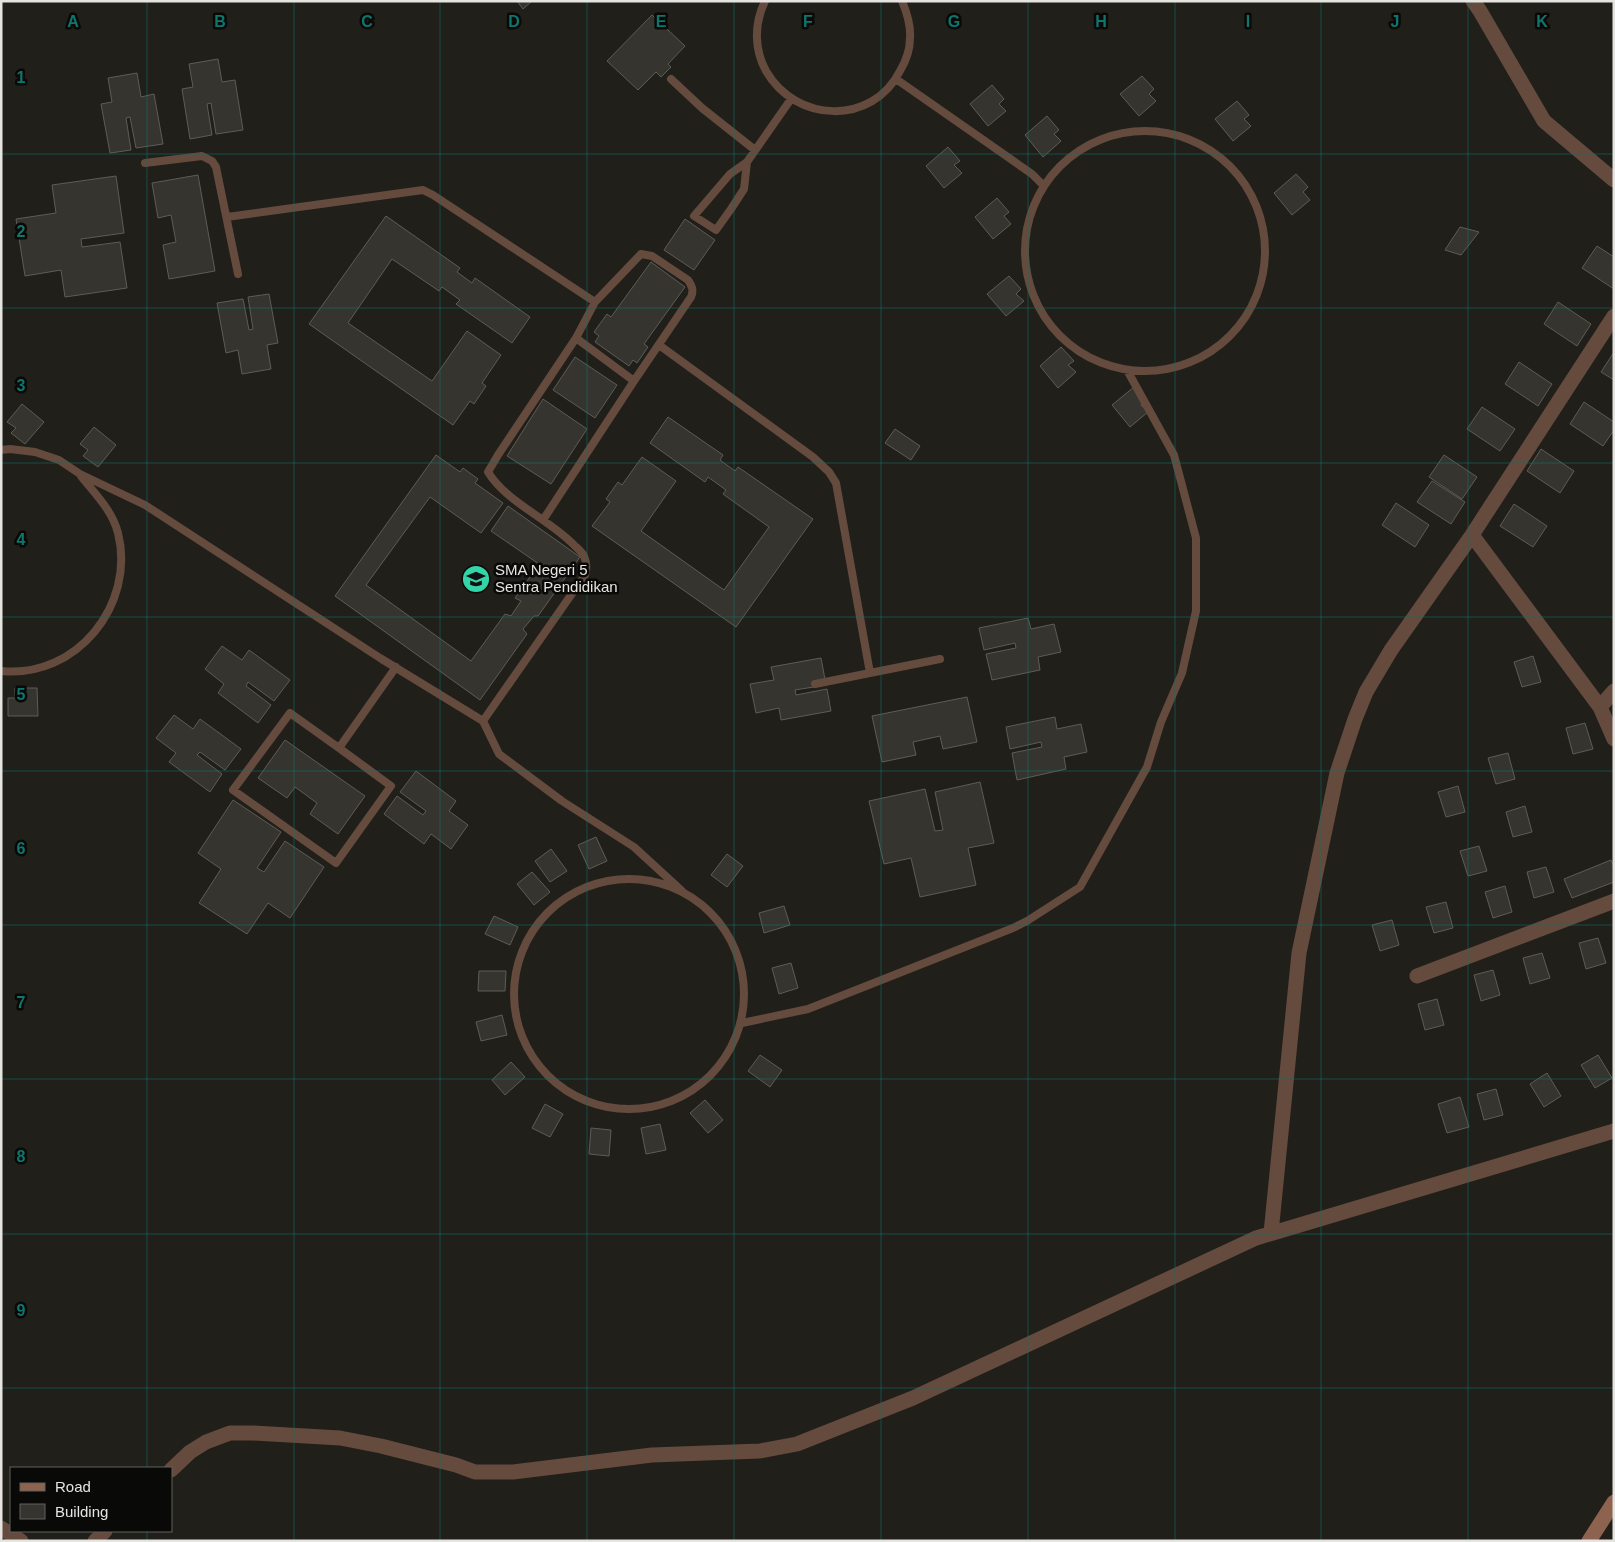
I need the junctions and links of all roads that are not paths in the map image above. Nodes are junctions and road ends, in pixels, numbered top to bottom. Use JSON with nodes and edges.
{"nodes":[{"id":1,"x":765,"y":1,"type":"edge"},
{"id":2,"x":902,"y":1,"type":"edge"},
{"id":3,"x":1473,"y":1,"type":"edge"},
{"id":4,"x":671,"y":79,"type":"dead end"},
{"id":5,"x":896,"y":79,"type":"junction"},
{"id":6,"x":791,"y":99,"type":"junction"},
{"id":7,"x":755,"y":150,"type":"junction"},
{"id":8,"x":747,"y":162,"type":"junction"},
{"id":9,"x":145,"y":163,"type":"dead end"},
{"id":10,"x":1614,"y":180,"type":"edge"},
{"id":11,"x":1043,"y":185,"type":"junction"},
{"id":12,"x":227,"y":217,"type":"junction"},
{"id":13,"x":238,"y":274,"type":"dead end"},
{"id":14,"x":595,"y":302,"type":"junction"},
{"id":15,"x":1614,"y":316,"type":"edge"},
{"id":16,"x":576,"y":338,"type":"junction"},
{"id":17,"x":659,"y":345,"type":"junction"},
{"id":18,"x":1126,"y":370,"type":"junction"},
{"id":19,"x":634,"y":381,"type":"junction"},
{"id":20,"x":1,"y":450,"type":"edge"},
{"id":21,"x":80,"y":474,"type":"junction"},
{"id":22,"x":543,"y":520,"type":"junction"},
{"id":23,"x":1472,"y":535,"type":"junction"},
{"id":24,"x":940,"y":659,"type":"dead end"},
{"id":25,"x":396,"y":667,"type":"junction"},
{"id":26,"x":1,"y":671,"type":"edge"},
{"id":27,"x":870,"y":673,"type":"junction"},
{"id":28,"x":815,"y":684,"type":"dead end"},
{"id":29,"x":1614,"y":691,"type":"edge"},
{"id":30,"x":1600,"y":707,"type":"junction"},
{"id":31,"x":483,"y":721,"type":"junction"},
{"id":32,"x":1614,"y":739,"type":"edge"},
{"id":33,"x":339,"y":748,"type":"junction"},
{"id":34,"x":682,"y":891,"type":"junction"},
{"id":35,"x":1614,"y":901,"type":"edge"},
{"id":36,"x":1417,"y":976,"type":"dead end"},
{"id":37,"x":742,"y":1023,"type":"junction"},
{"id":38,"x":1614,"y":1131,"type":"edge"},
{"id":39,"x":1271,"y":1232,"type":"junction"},
{"id":40,"x":172,"y":1469,"type":"edge"},
{"id":41,"x":1614,"y":1502,"type":"edge"},
{"id":42,"x":1,"y":1528,"type":"edge"},
{"id":43,"x":104,"y":1532,"type":"edge"},
{"id":44,"x":21,"y":1541,"type":"edge"},
{"id":45,"x":95,"y":1541,"type":"edge"},
{"id":46,"x":1589,"y":1541,"type":"edge"}],
"edges":[{"from":1,"to":6,"type":"lane"},
{"from":2,"to":5,"type":"lane"},
{"from":3,"to":10,"type":"street"},
{"from":4,"to":7,"type":"lane"},
{"from":5,"to":6,"type":"lane"},
{"from":5,"to":11,"type":"lane"},
{"from":6,"to":7,"type":"lane"},
{"from":7,"to":8,"type":"lane"},
{"from":8,"to":8,"type":"lane"},
{"from":9,"to":12,"type":"lane"},
{"from":11,"to":18,"type":"lane"},
{"from":11,"to":18,"type":"lane"},
{"from":12,"to":13,"type":"lane"},
{"from":12,"to":14,"type":"lane"},
{"from":14,"to":16,"type":"lane"},
{"from":14,"to":17,"type":"lane"},
{"from":15,"to":23,"type":"street"},
{"from":16,"to":19,"type":"lane"},
{"from":16,"to":22,"type":"lane"},
{"from":17,"to":19,"type":"lane"},
{"from":17,"to":27,"type":"lane"},
{"from":18,"to":37,"type":"lane"},
{"from":19,"to":22,"type":"lane"},
{"from":20,"to":21,"type":"lane"},
{"from":21,"to":25,"type":"lane"},
{"from":21,"to":26,"type":"lane"},
{"from":22,"to":31,"type":"lane"},
{"from":23,"to":30,"type":"street"},
{"from":23,"to":39,"type":"street"},
{"from":24,"to":27,"type":"lane"},
{"from":25,"to":31,"type":"lane"},
{"from":25,"to":33,"type":"lane"},
{"from":27,"to":28,"type":"lane"},
{"from":29,"to":30,"type":"street"},
{"from":30,"to":32,"type":"street"},
{"from":31,"to":34,"type":"lane"},
{"from":33,"to":33,"type":"lane"},
{"from":34,"to":37,"type":"lane"},
{"from":34,"to":37,"type":"lane"},
{"from":35,"to":36,"type":"street"},
{"from":38,"to":39,"type":"street"},
{"from":39,"to":40,"type":"street"},
{"from":41,"to":46,"type":"street"},
{"from":42,"to":44,"type":"street"},
{"from":43,"to":45,"type":"street"}]}
